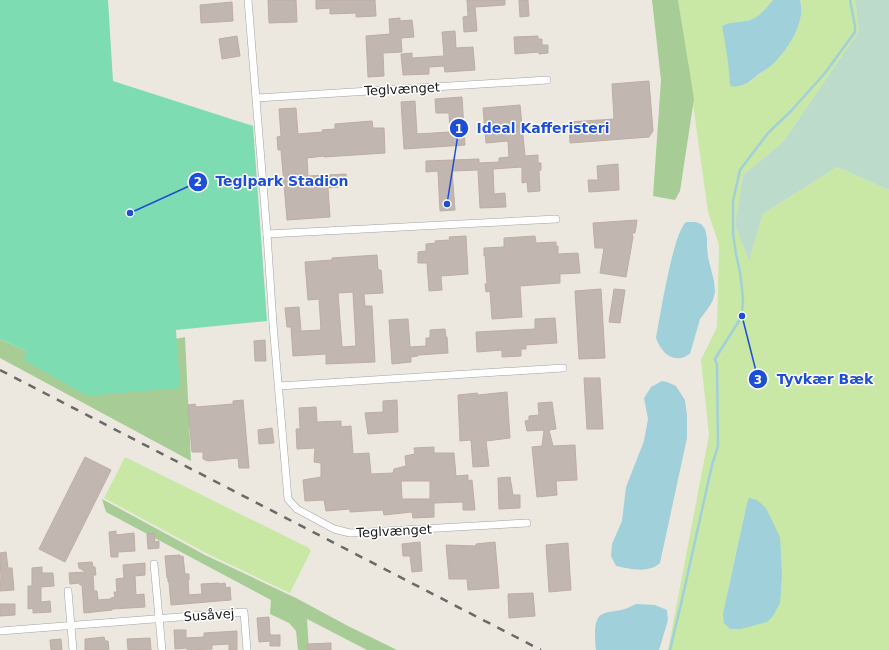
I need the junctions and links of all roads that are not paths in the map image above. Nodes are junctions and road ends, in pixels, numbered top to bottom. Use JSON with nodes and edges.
{"nodes":[{"id":1,"x":248,"y":0,"type":"edge"},
{"id":2,"x":547,"y":80,"type":"dead end"},
{"id":3,"x":256,"y":98,"type":"junction"},
{"id":4,"x":556,"y":219,"type":"dead end"},
{"id":5,"x":267,"y":234,"type":"junction"},
{"id":6,"x":563,"y":368,"type":"dead end"},
{"id":7,"x":278,"y":386,"type":"junction"},
{"id":8,"x":528,"y":523,"type":"dead end"},
{"id":9,"x":154,"y":564,"type":"dead end"},
{"id":10,"x":68,"y":591,"type":"dead end"},
{"id":11,"x":160,"y":619,"type":"junction"},
{"id":12,"x":71,"y":626,"type":"junction"},
{"id":13,"x":0,"y":631,"type":"edge"},
{"id":14,"x":73,"y":650,"type":"edge"},
{"id":15,"x":162,"y":650,"type":"edge"},
{"id":16,"x":247,"y":650,"type":"edge"}],
"edges":[{"from":1,"to":3,"type":"street","name":"Teglvænget"},
{"from":2,"to":3,"type":"street","name":"Teglvænget"},
{"from":3,"to":5,"type":"street","name":"Teglvænget"},
{"from":4,"to":5,"type":"street"},
{"from":5,"to":7,"type":"street","name":"Teglvænget"},
{"from":6,"to":7,"type":"street"},
{"from":7,"to":8,"type":"street","name":"Teglvænget"},
{"from":9,"to":11,"type":"street"},
{"from":10,"to":12,"type":"street"},
{"from":11,"to":12,"type":"street","name":"Susåvej"},
{"from":11,"to":15,"type":"street"},
{"from":11,"to":16,"type":"street","name":"Susåvej"},
{"from":12,"to":13,"type":"street","name":"Susåvej"},
{"from":12,"to":14,"type":"street"}]}
